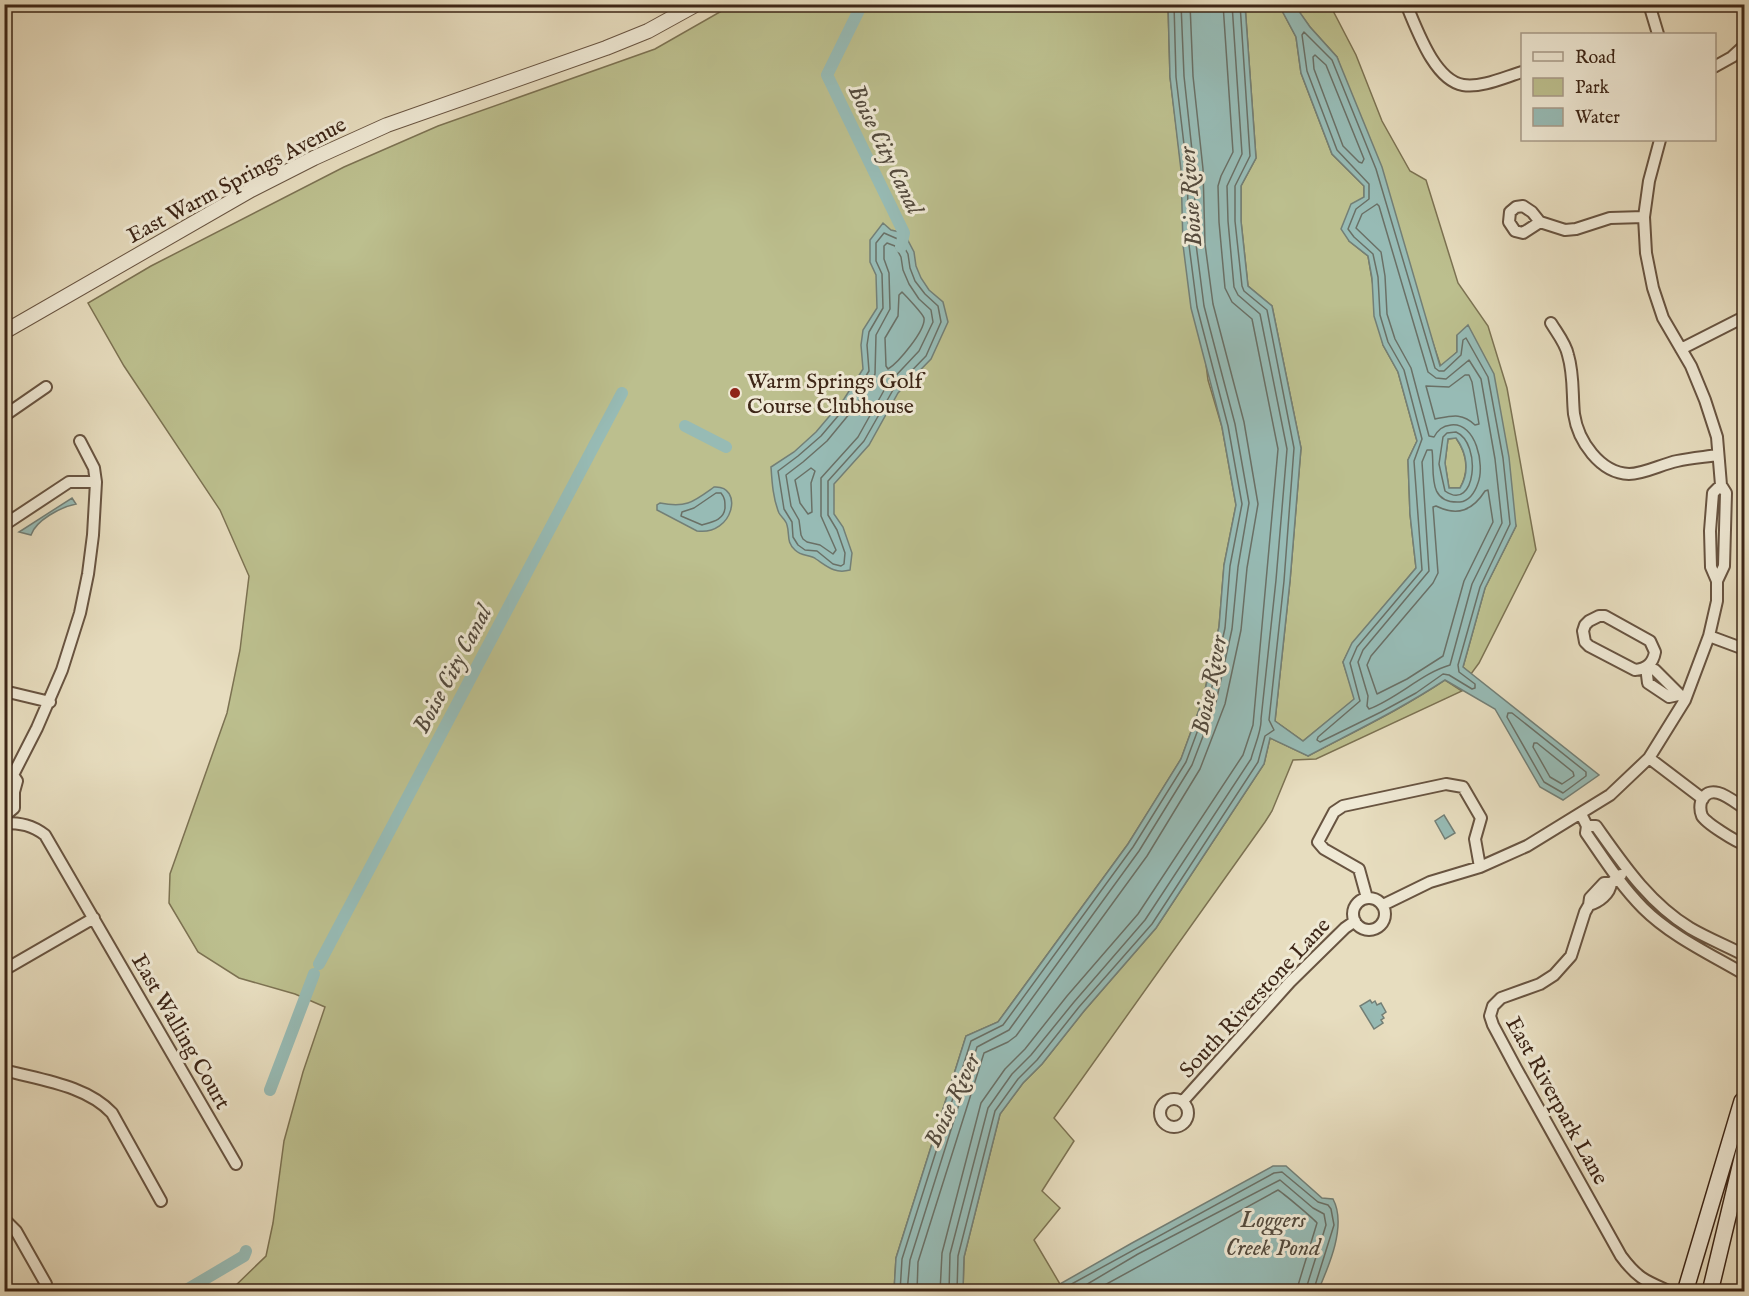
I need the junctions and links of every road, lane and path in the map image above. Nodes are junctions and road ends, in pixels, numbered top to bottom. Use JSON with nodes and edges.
{"nodes":[{"id":1,"x":697,"y":4,"type":"edge"},
{"id":2,"x":1406,"y":4,"type":"edge"},
{"id":3,"x":1649,"y":4,"type":"edge"},
{"id":4,"x":1658,"y":33,"type":"edge"},
{"id":5,"x":1744,"y":46,"type":"edge"},
{"id":6,"x":1716,"y":66,"type":"edge"},
{"id":7,"x":1521,"y":72,"type":"edge"},
{"id":8,"x":1660,"y":141,"type":"edge"},
{"id":9,"x":1644,"y":217,"type":"junction"},
{"id":10,"x":1540,"y":222,"type":"dead end"},
{"id":11,"x":1744,"y":249,"type":"edge"},
{"id":12,"x":1744,"y":279,"type":"edge"},
{"id":13,"x":1744,"y":317,"type":"edge"},
{"id":14,"x":1551,"y":323,"type":"dead end"},
{"id":15,"x":4,"y":332,"type":"edge"},
{"id":16,"x":1681,"y":349,"type":"junction"},
{"id":17,"x":46,"y":387,"type":"dead end"},
{"id":18,"x":4,"y":416,"type":"edge"},
{"id":19,"x":80,"y":441,"type":"dead end"},
{"id":20,"x":1718,"y":455,"type":"junction"},
{"id":21,"x":96,"y":482,"type":"junction"},
{"id":22,"x":4,"y":525,"type":"edge"},
{"id":23,"x":1709,"y":636,"type":"junction"},
{"id":24,"x":1744,"y":649,"type":"edge"},
{"id":25,"x":1646,"y":667,"type":"junction"},
{"id":26,"x":4,"y":691,"type":"edge"},
{"id":27,"x":1682,"y":697,"type":"junction"},
{"id":28,"x":50,"y":702,"type":"junction"},
{"id":29,"x":1649,"y":758,"type":"junction"},
{"id":30,"x":9,"y":777,"type":"edge"},
{"id":31,"x":1703,"y":799,"type":"junction"},
{"id":32,"x":1744,"y":808,"type":"edge"},
{"id":33,"x":1581,"y":814,"type":"junction"},
{"id":34,"x":6,"y":817,"type":"edge"},
{"id":35,"x":1587,"y":826,"type":"junction"},
{"id":36,"x":1744,"y":844,"type":"edge"},
{"id":37,"x":1480,"y":867,"type":"junction"},
{"id":38,"x":1627,"y":870,"type":"junction"},
{"id":39,"x":1614,"y":880,"type":"junction"},
{"id":40,"x":1367,"y":898,"type":"junction"},
{"id":41,"x":1383,"y":905,"type":"junction"},
{"id":42,"x":94,"y":918,"type":"junction"},
{"id":43,"x":1355,"y":921,"type":"junction"},
{"id":44,"x":1744,"y":955,"type":"edge"},
{"id":45,"x":4,"y":970,"type":"edge"},
{"id":46,"x":1744,"y":974,"type":"edge"},
{"id":47,"x":4,"y":1070,"type":"edge"},
{"id":48,"x":1744,"y":1099,"type":"edge"},
{"id":49,"x":1183,"y":1101,"type":"dead end"},
{"id":50,"x":1744,"y":1150,"type":"edge"},
{"id":51,"x":236,"y":1164,"type":"dead end"},
{"id":52,"x":161,"y":1201,"type":"dead end"},
{"id":53,"x":4,"y":1219,"type":"edge"},
{"id":54,"x":46,"y":1284,"type":"dead end"},
{"id":55,"x":1671,"y":1292,"type":"edge"},
{"id":56,"x":1685,"y":1292,"type":"edge"},
{"id":57,"x":1710,"y":1292,"type":"edge"}],
"edges":[{"from":1,"to":15,"type":"street","name":"East Warm Springs Avenue"},
{"from":2,"to":7,"type":"street"},
{"from":3,"to":4,"type":"street"},
{"from":5,"to":6,"type":"street"},
{"from":8,"to":9,"type":"street"},
{"from":9,"to":10,"type":"street"},
{"from":9,"to":16,"type":"street"},
{"from":11,"to":12,"type":"street"},
{"from":13,"to":16,"type":"street"},
{"from":14,"to":20,"type":"street"},
{"from":16,"to":20,"type":"street"},
{"from":17,"to":18,"type":"street"},
{"from":19,"to":21,"type":"street"},
{"from":20,"to":23,"type":"street"},
{"from":21,"to":22,"type":"street"},
{"from":21,"to":28,"type":"street"},
{"from":23,"to":24,"type":"street"},
{"from":23,"to":27,"type":"street"},
{"from":25,"to":25,"type":"street"},
{"from":25,"to":27,"type":"street"},
{"from":26,"to":28,"type":"street"},
{"from":27,"to":29,"type":"street"},
{"from":28,"to":30,"type":"street"},
{"from":29,"to":31,"type":"street"},
{"from":29,"to":33,"type":"street"},
{"from":30,"to":34,"type":"street"},
{"from":31,"to":32,"type":"street"},
{"from":31,"to":36,"type":"street"},
{"from":33,"to":35,"type":"street"},
{"from":33,"to":37,"type":"street"},
{"from":34,"to":42,"type":"street","name":"East Walling Court"},
{"from":35,"to":38,"type":"street"},
{"from":35,"to":39,"type":"street"},
{"from":37,"to":40,"type":"street"},
{"from":37,"to":41,"type":"street"},
{"from":38,"to":39,"type":"street","name":"East Riverpark Lane"},
{"from":38,"to":44,"type":"street"},
{"from":39,"to":46,"type":"street"},
{"from":39,"to":55,"type":"street","name":"East Riverpark Lane"},
{"from":40,"to":41,"type":"street"},
{"from":40,"to":43,"type":"street","name":"South Riverstone Lane"},
{"from":41,"to":43,"type":"street","name":"South Riverstone Lane"},
{"from":42,"to":45,"type":"street"},
{"from":42,"to":51,"type":"street","name":"East Walling Court"},
{"from":43,"to":49,"type":"street","name":"South Riverstone Lane"},
{"from":47,"to":52,"type":"street"},
{"from":48,"to":56,"type":"main road"},
{"from":50,"to":57,"type":"main road"},
{"from":53,"to":54,"type":"street"}]}
